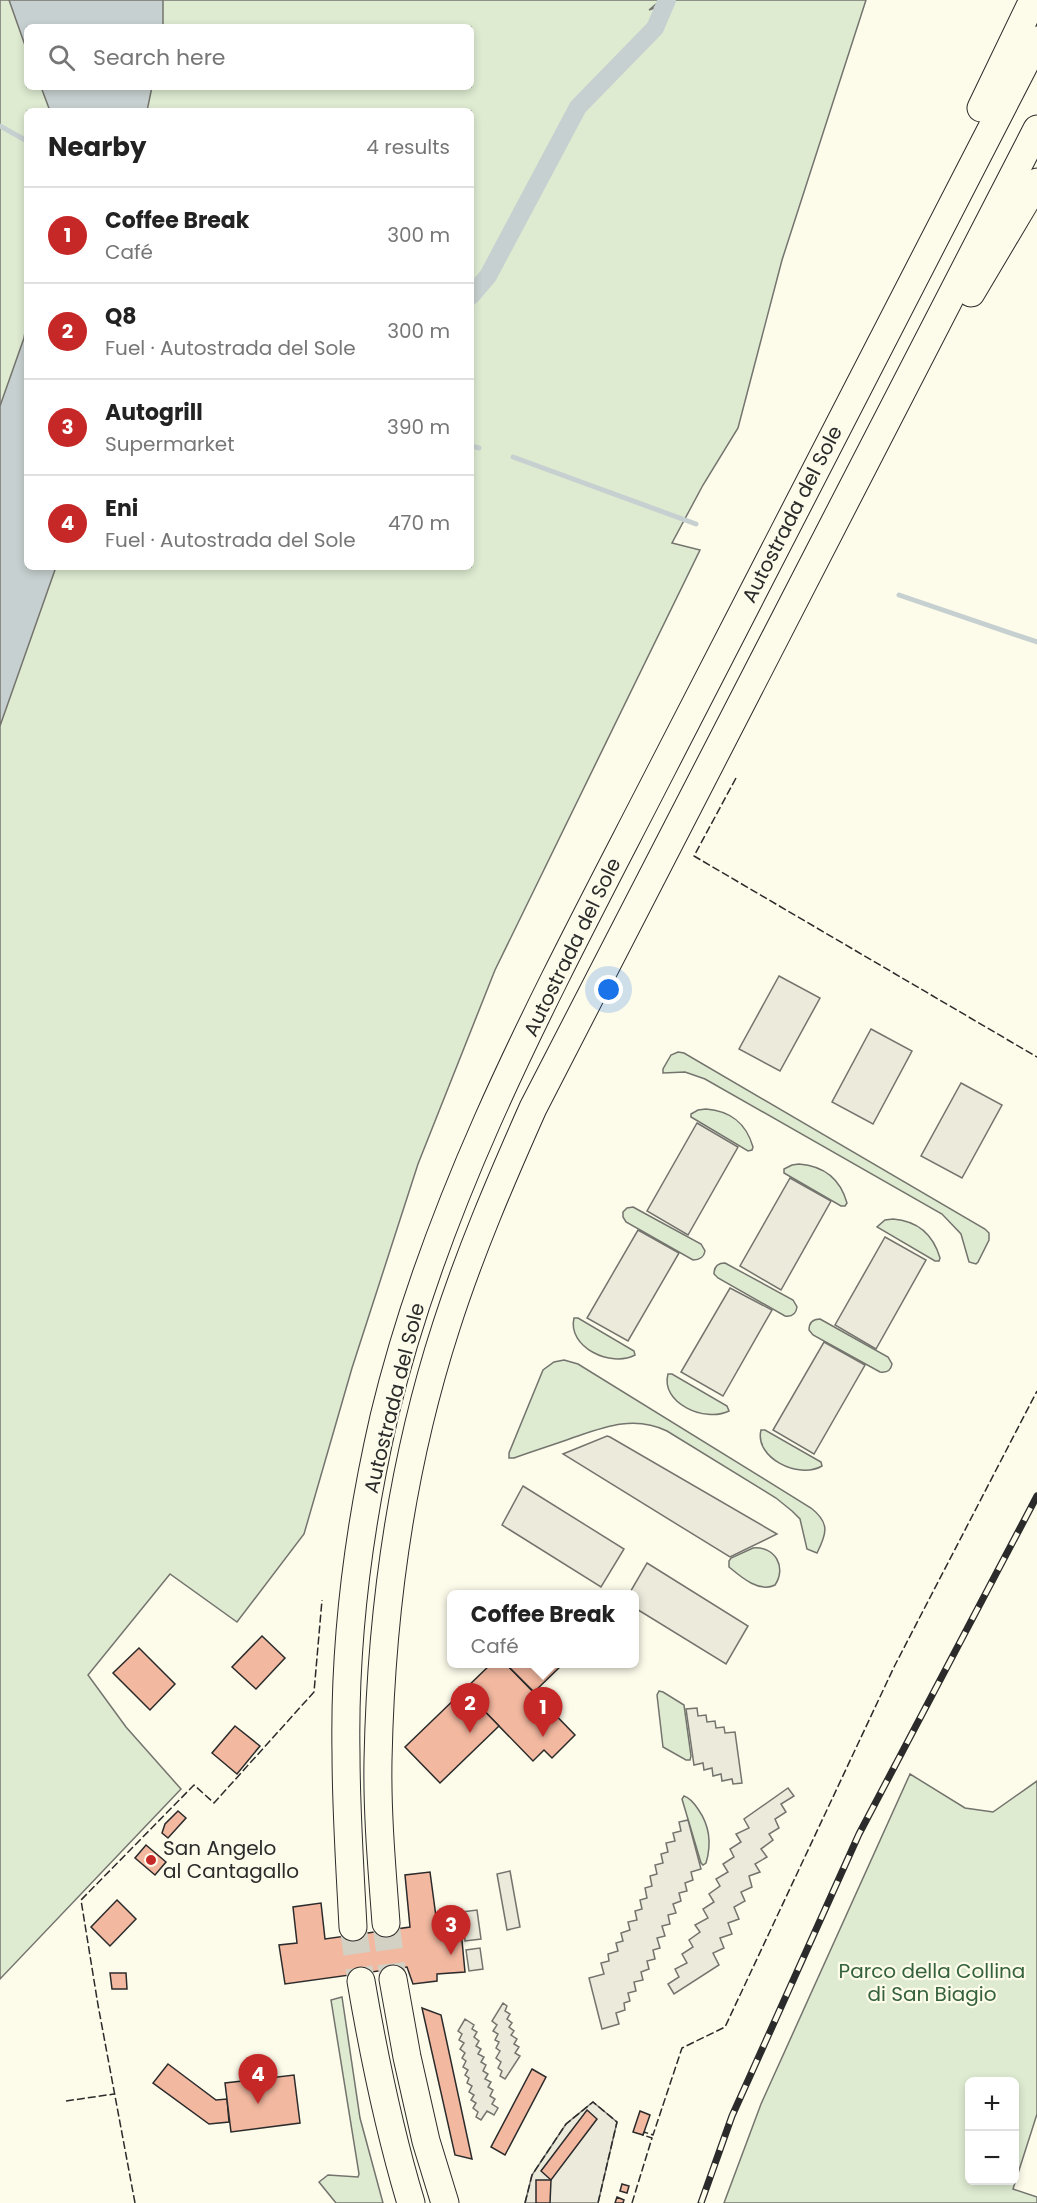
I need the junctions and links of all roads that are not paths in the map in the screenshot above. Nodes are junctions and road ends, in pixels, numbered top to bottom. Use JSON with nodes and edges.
{"nodes":[{"id":1,"x":1033,"y":0,"type":"edge"},
{"id":2,"x":1037,"y":40,"type":"edge"},
{"id":3,"x":1037,"y":129,"type":"edge"},
{"id":4,"x":1037,"y":182,"type":"edge"},
{"id":5,"x":888,"y":326,"type":"junction"},
{"id":6,"x":902,"y":393,"type":"junction"},
{"id":7,"x":386,"y":1923,"type":"tunnel mouth"},
{"id":8,"x":353,"y":1927,"type":"tunnel mouth"},
{"id":9,"x":393,"y":1979,"type":"tunnel mouth"},
{"id":10,"x":361,"y":1981,"type":"tunnel mouth"},
{"id":11,"x":411,"y":2203,"type":"edge"},
{"id":12,"x":446,"y":2203,"type":"edge"}],
"edges":[{"from":1,"to":5,"type":"highway"},
{"from":2,"to":5,"type":"highway","name":"Autostrada del Sole"},
{"from":3,"to":6,"type":"highway","name":"Autostrada del Sole"},
{"from":4,"to":6,"type":"highway"},
{"from":5,"to":8,"type":"highway","name":"Autostrada del Sole"},
{"from":6,"to":7,"type":"highway","name":"Autostrada del Sole"},
{"from":9,"to":12,"type":"highway"},
{"from":10,"to":11,"type":"highway"}]}
